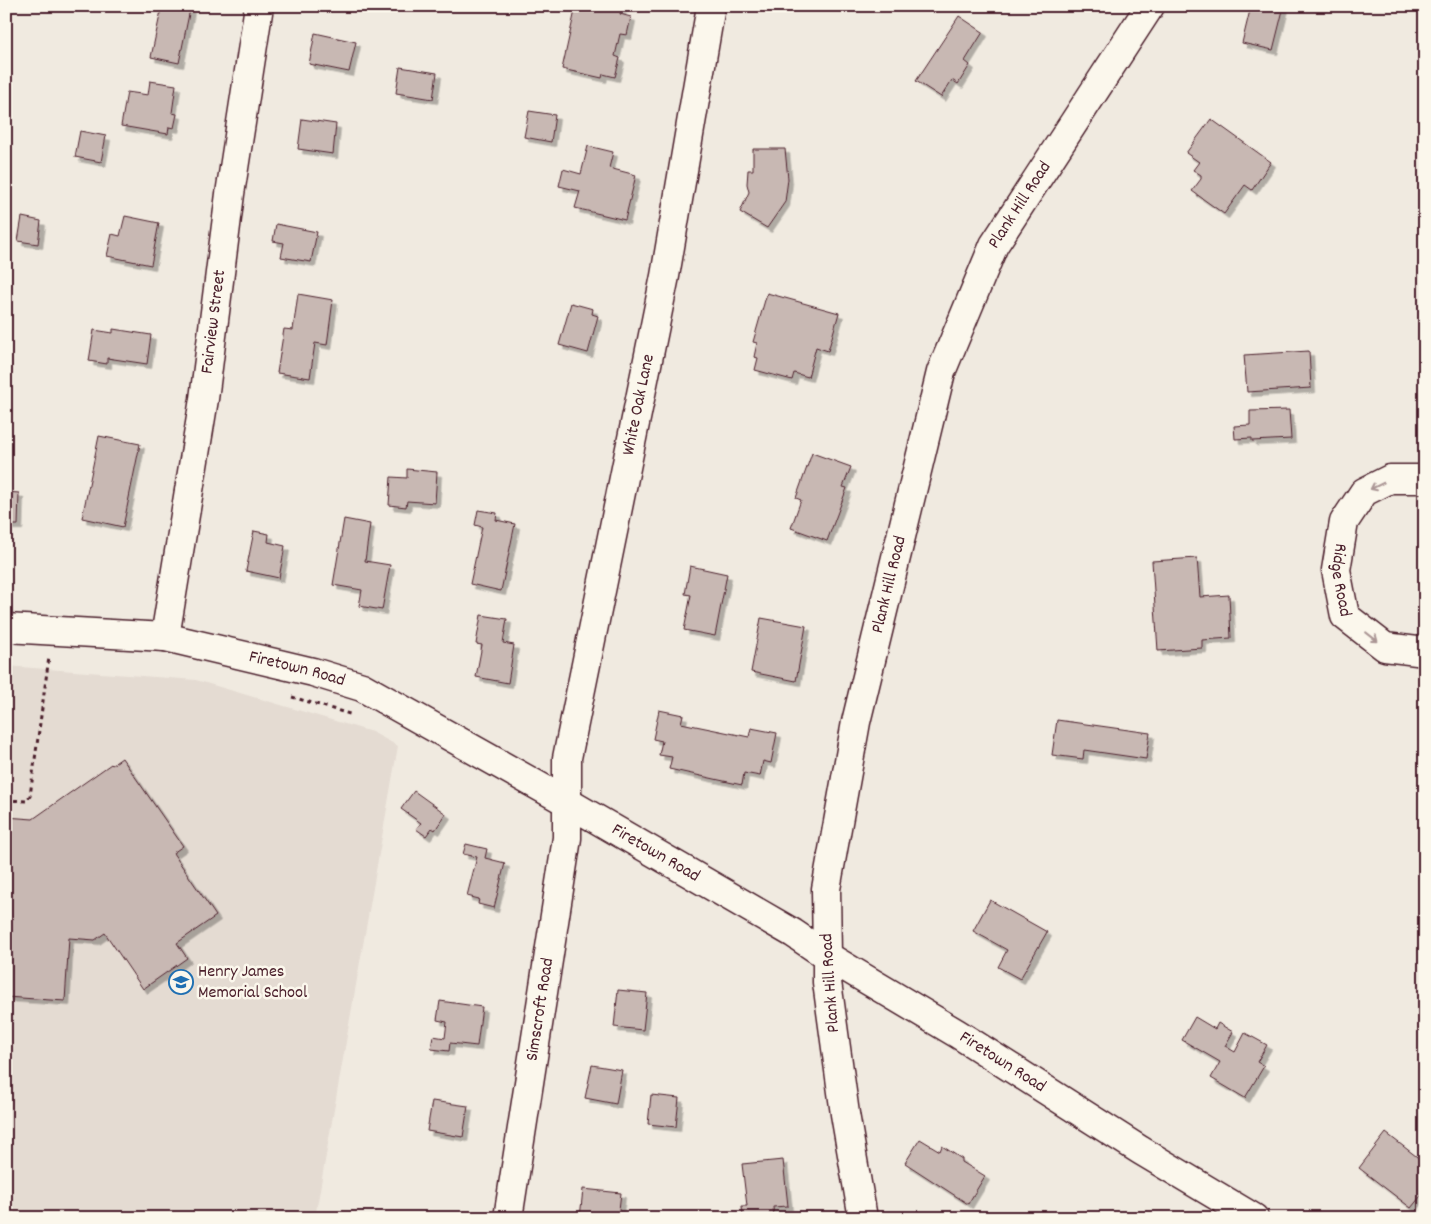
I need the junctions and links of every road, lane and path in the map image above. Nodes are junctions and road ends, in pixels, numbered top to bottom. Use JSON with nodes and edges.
{"nodes":[{"id":1,"x":259,"y":6,"type":"edge"},
{"id":2,"x":711,"y":6,"type":"edge"},
{"id":3,"x":1150,"y":6,"type":"edge"},
{"id":4,"x":1425,"y":479,"type":"edge"},
{"id":5,"x":6,"y":628,"type":"edge"},
{"id":6,"x":165,"y":637,"type":"junction"},
{"id":7,"x":1425,"y":652,"type":"edge"},
{"id":8,"x":41,"y":654,"type":"dead end"},
{"id":9,"x":288,"y":696,"type":"dead end"},
{"id":10,"x":354,"y":715,"type":"dead end"},
{"id":11,"x":6,"y":800,"type":"edge"},
{"id":12,"x":567,"y":802,"type":"junction"},
{"id":13,"x":827,"y":956,"type":"junction"},
{"id":14,"x":508,"y":1218,"type":"edge"},
{"id":15,"x":863,"y":1218,"type":"edge"},
{"id":16,"x":1254,"y":1218,"type":"edge"}],
"edges":[{"from":1,"to":6,"type":"street","name":"Fairview Street"},
{"from":2,"to":12,"type":"street","name":"White Oak Lane"},
{"from":3,"to":13,"type":"street","name":"Plank Hill Road"},
{"from":4,"to":7,"type":"street","name":"Ridge Road","one_way":true},
{"from":5,"to":6,"type":"street","name":"Firetown Road"},
{"from":6,"to":12,"type":"street","name":"Firetown Road"},
{"from":8,"to":11,"type":"path"},
{"from":9,"to":10,"type":"path"},
{"from":12,"to":13,"type":"street","name":"Firetown Road"},
{"from":12,"to":14,"type":"street","name":"Simscroft Road"},
{"from":13,"to":15,"type":"street","name":"Plank Hill Road"},
{"from":13,"to":16,"type":"street","name":"Firetown Road"}]}
